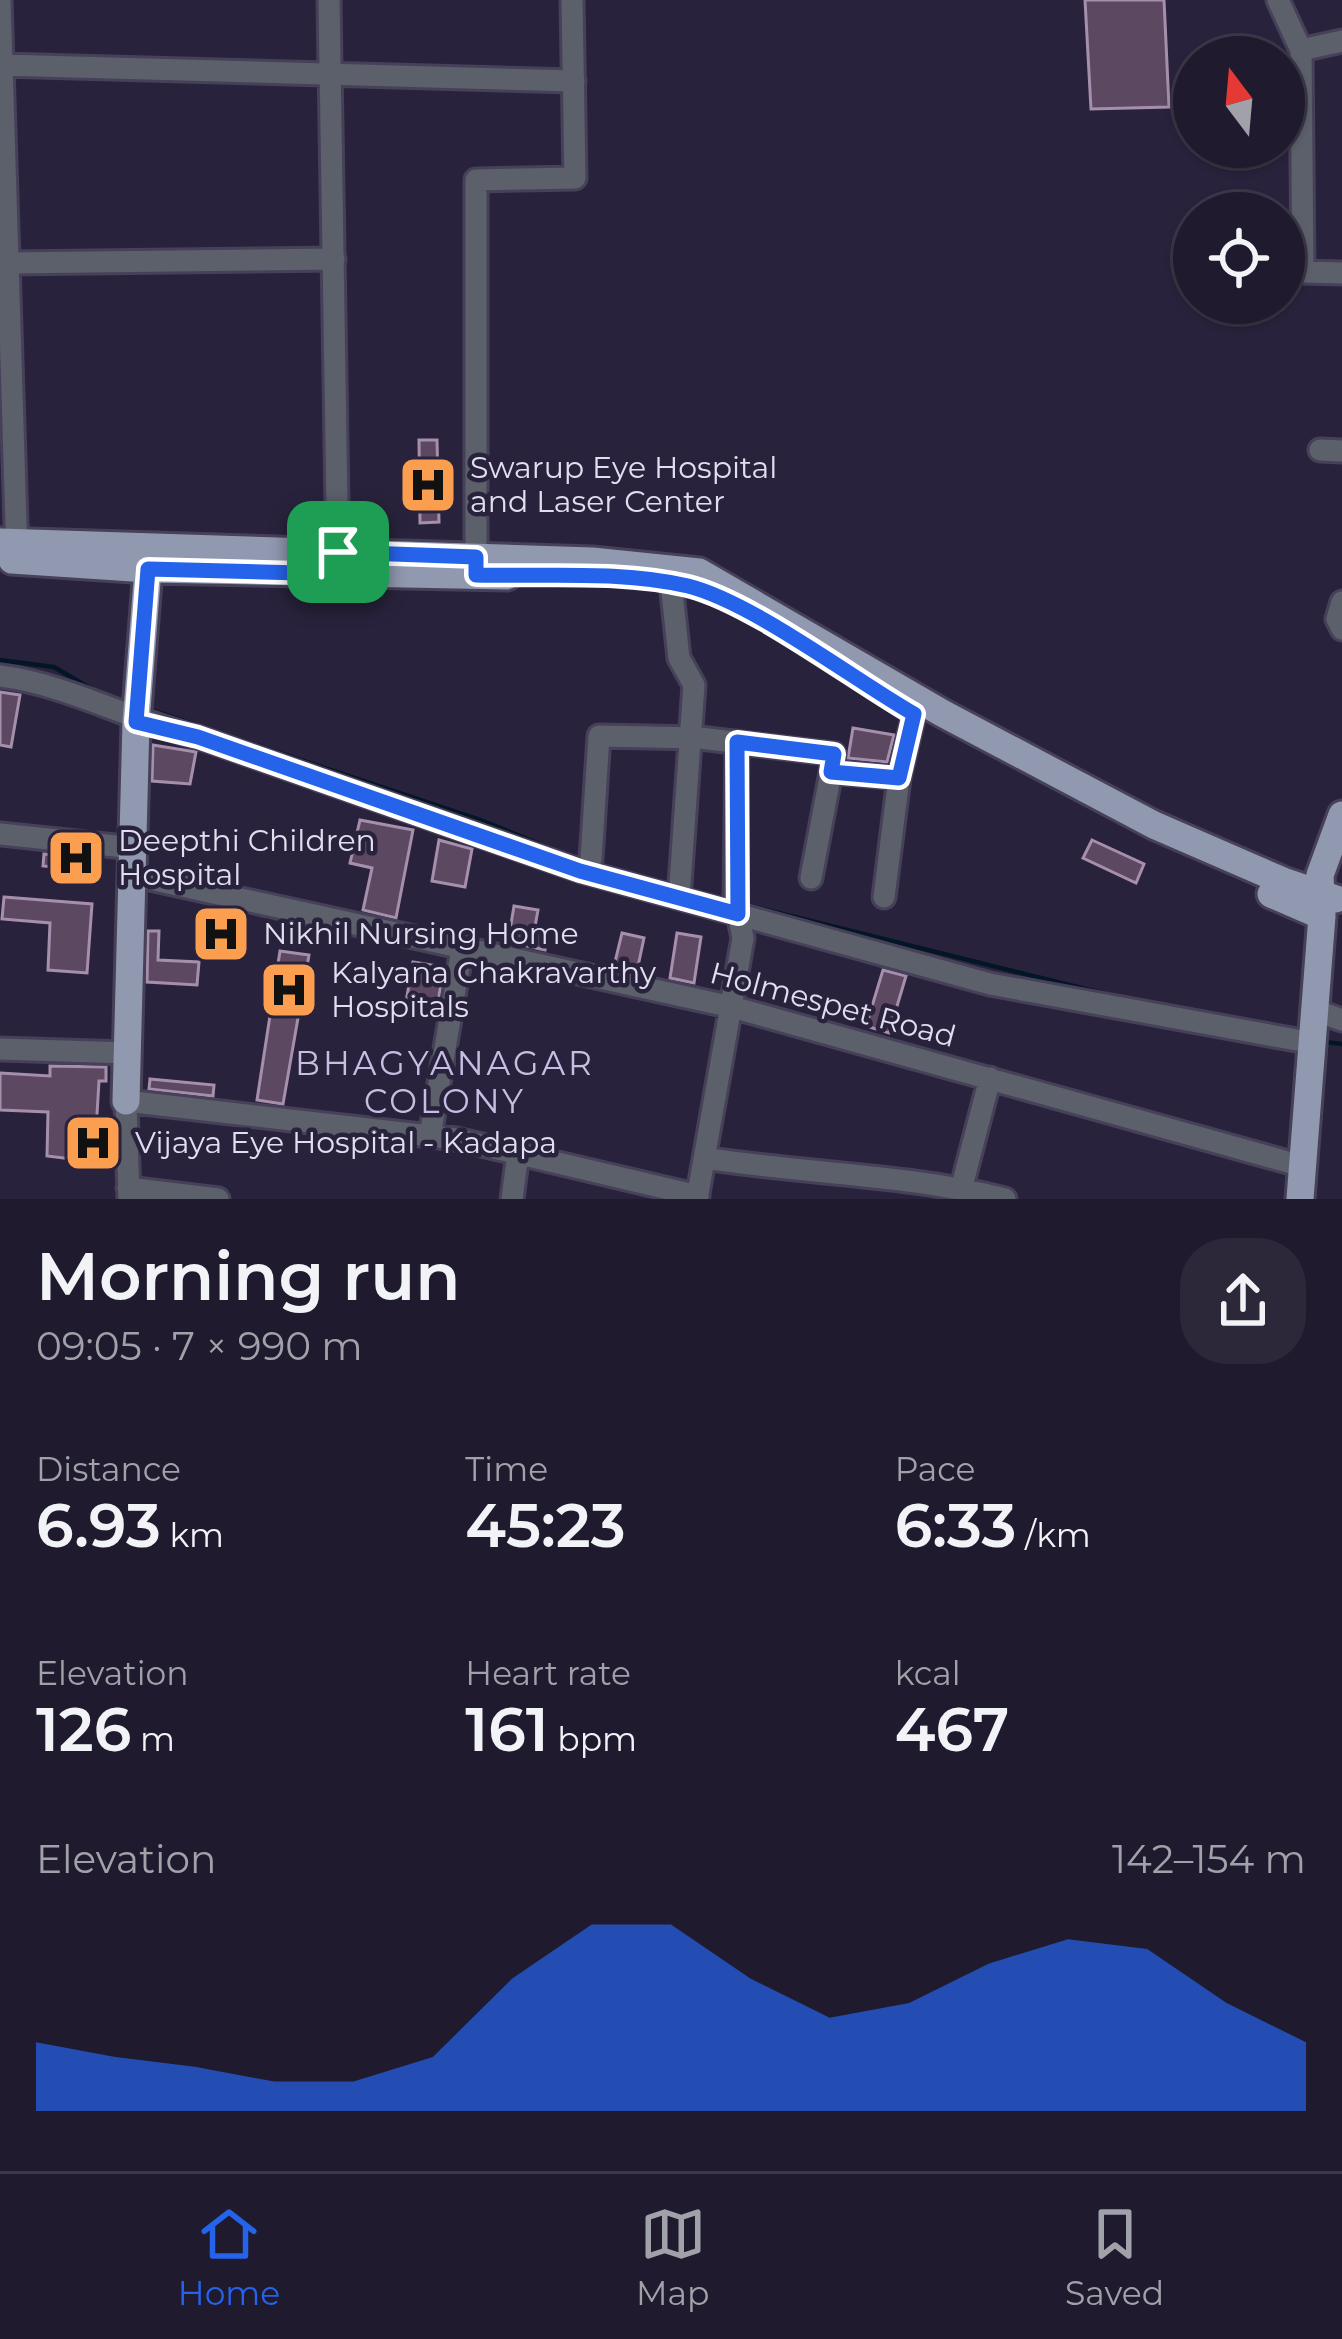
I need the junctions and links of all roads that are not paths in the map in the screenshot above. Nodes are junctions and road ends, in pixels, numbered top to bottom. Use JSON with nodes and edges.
{"nodes":[{"id":1,"x":0,"y":0,"type":"edge"},
{"id":2,"x":329,"y":0,"type":"edge"},
{"id":3,"x":572,"y":0,"type":"edge"},
{"id":4,"x":1278,"y":0,"type":"edge"},
{"id":5,"x":1294,"y":36,"type":"edge"},
{"id":6,"x":1342,"y":41,"type":"edge"},
{"id":7,"x":1305,"y":49,"type":"edge"},
{"id":8,"x":2,"y":65,"type":"edge"},
{"id":9,"x":330,"y":73,"type":"junction"},
{"id":10,"x":574,"y":81,"type":"junction"},
{"id":11,"x":3,"y":161,"type":"edge"},
{"id":12,"x":1302,"y":168,"type":"edge"},
{"id":13,"x":334,"y":259,"type":"junction"},
{"id":14,"x":9,"y":263,"type":"junction"},
{"id":15,"x":1342,"y":273,"type":"edge"},
{"id":16,"x":8,"y":551,"type":"edge"},
{"id":17,"x":338,"y":563,"type":"junction"},
{"id":18,"x":476,"y":566,"type":"junction"},
{"id":19,"x":148,"y":569,"type":"junction"},
{"id":20,"x":670,"y":583,"type":"junction"},
{"id":21,"x":1342,"y":602,"type":"edge"},
{"id":22,"x":1342,"y":629,"type":"edge"},
{"id":23,"x":0,"y":676,"type":"edge"},
{"id":24,"x":914,"y":714,"type":"junction"},
{"id":25,"x":136,"y":722,"type":"junction"},
{"id":26,"x":688,"y":738,"type":"junction"},
{"id":27,"x":737,"y":742,"type":"junction"},
{"id":28,"x":831,"y":772,"type":"junction"},
{"id":29,"x":899,"y":778,"type":"junction"},
{"id":30,"x":1342,"y":815,"type":"edge"},
{"id":31,"x":0,"y":834,"type":"edge"},
{"id":32,"x":590,"y":859,"type":"dead end"},
{"id":33,"x":133,"y":861,"type":"junction"},
{"id":34,"x":811,"y":878,"type":"dead end"},
{"id":35,"x":884,"y":897,"type":"dead end"},
{"id":36,"x":679,"y":898,"type":"junction"},
{"id":37,"x":1330,"y":900,"type":"edge"},
{"id":38,"x":738,"y":914,"type":"junction"},
{"id":39,"x":462,"y":950,"type":"junction"},
{"id":40,"x":732,"y":1007,"type":"junction"},
{"id":41,"x":1314,"y":1010,"type":"junction"},
{"id":42,"x":1342,"y":1020,"type":"edge"},
{"id":43,"x":1302,"y":1041,"type":"dead end"},
{"id":44,"x":0,"y":1049,"type":"edge"},
{"id":45,"x":127,"y":1053,"type":"junction"},
{"id":46,"x":990,"y":1078,"type":"junction"},
{"id":47,"x":126,"y":1101,"type":"junction"},
{"id":48,"x":430,"y":1136,"type":"junction"},
{"id":49,"x":518,"y":1153,"type":"junction"},
{"id":50,"x":705,"y":1158,"type":"junction"},
{"id":51,"x":1302,"y":1166,"type":"junction"},
{"id":52,"x":961,"y":1190,"type":"junction"},
{"id":53,"x":129,"y":1194,"type":"edge"},
{"id":54,"x":697,"y":1197,"type":"edge"},
{"id":55,"x":218,"y":1199,"type":"edge"},
{"id":56,"x":512,"y":1199,"type":"edge"},
{"id":57,"x":1005,"y":1199,"type":"edge"},
{"id":58,"x":1300,"y":1199,"type":"edge"}],
"edges":[{"from":1,"to":8,"type":"street"},
{"from":2,"to":9,"type":"street"},
{"from":3,"to":10,"type":"street"},
{"from":4,"to":5,"type":"street"},
{"from":6,"to":7,"type":"street"},
{"from":8,"to":9,"type":"street"},
{"from":8,"to":11,"type":"street"},
{"from":9,"to":10,"type":"street"},
{"from":9,"to":13,"type":"street"},
{"from":10,"to":18,"type":"street"},
{"from":11,"to":14,"type":"street"},
{"from":12,"to":15,"type":"street"},
{"from":13,"to":14,"type":"street"},
{"from":13,"to":17,"type":"street"},
{"from":14,"to":16,"type":"street"},
{"from":16,"to":17,"type":"main road"},
{"from":16,"to":19,"type":"main road"},
{"from":17,"to":18,"type":"main road"},
{"from":17,"to":19,"type":"main road"},
{"from":18,"to":20,"type":"main road"},
{"from":18,"to":37,"type":"main road"},
{"from":19,"to":25,"type":"main road"},
{"from":20,"to":24,"type":"main road"},
{"from":20,"to":26,"type":"street"},
{"from":21,"to":22,"type":"street"},
{"from":23,"to":25,"type":"street"},
{"from":24,"to":29,"type":"street"},
{"from":24,"to":37,"type":"main road"},
{"from":25,"to":33,"type":"main road"},
{"from":25,"to":36,"type":"street"},
{"from":26,"to":27,"type":"street"},
{"from":26,"to":32,"type":"street"},
{"from":26,"to":36,"type":"street"},
{"from":27,"to":28,"type":"street"},
{"from":27,"to":38,"type":"street"},
{"from":28,"to":29,"type":"street"},
{"from":28,"to":34,"type":"street"},
{"from":29,"to":35,"type":"street"},
{"from":30,"to":37,"type":"main road"},
{"from":31,"to":33,"type":"street","name":"Holmespet Road"},
{"from":33,"to":39,"type":"street","name":"Holmespet Road"},
{"from":33,"to":45,"type":"main road"},
{"from":36,"to":38,"type":"street"},
{"from":37,"to":41,"type":"main road"},
{"from":38,"to":40,"type":"street"},
{"from":38,"to":43,"type":"street"},
{"from":39,"to":40,"type":"street","name":"Holmespet Road"},
{"from":39,"to":48,"type":"street"},
{"from":40,"to":46,"type":"street","name":"Holmespet Road"},
{"from":40,"to":50,"type":"street"},
{"from":41,"to":42,"type":"street"},
{"from":41,"to":51,"type":"main road"},
{"from":44,"to":45,"type":"street"},
{"from":45,"to":47,"type":"main road"},
{"from":46,"to":51,"type":"street","name":"Holmespet Road"},
{"from":46,"to":52,"type":"street"},
{"from":47,"to":48,"type":"street"},
{"from":47,"to":53,"type":"street"},
{"from":48,"to":49,"type":"street"},
{"from":49,"to":54,"type":"street"},
{"from":49,"to":56,"type":"street"},
{"from":50,"to":52,"type":"street"},
{"from":50,"to":54,"type":"street"},
{"from":51,"to":58,"type":"main road"},
{"from":52,"to":57,"type":"street"},
{"from":53,"to":55,"type":"street"}]}
